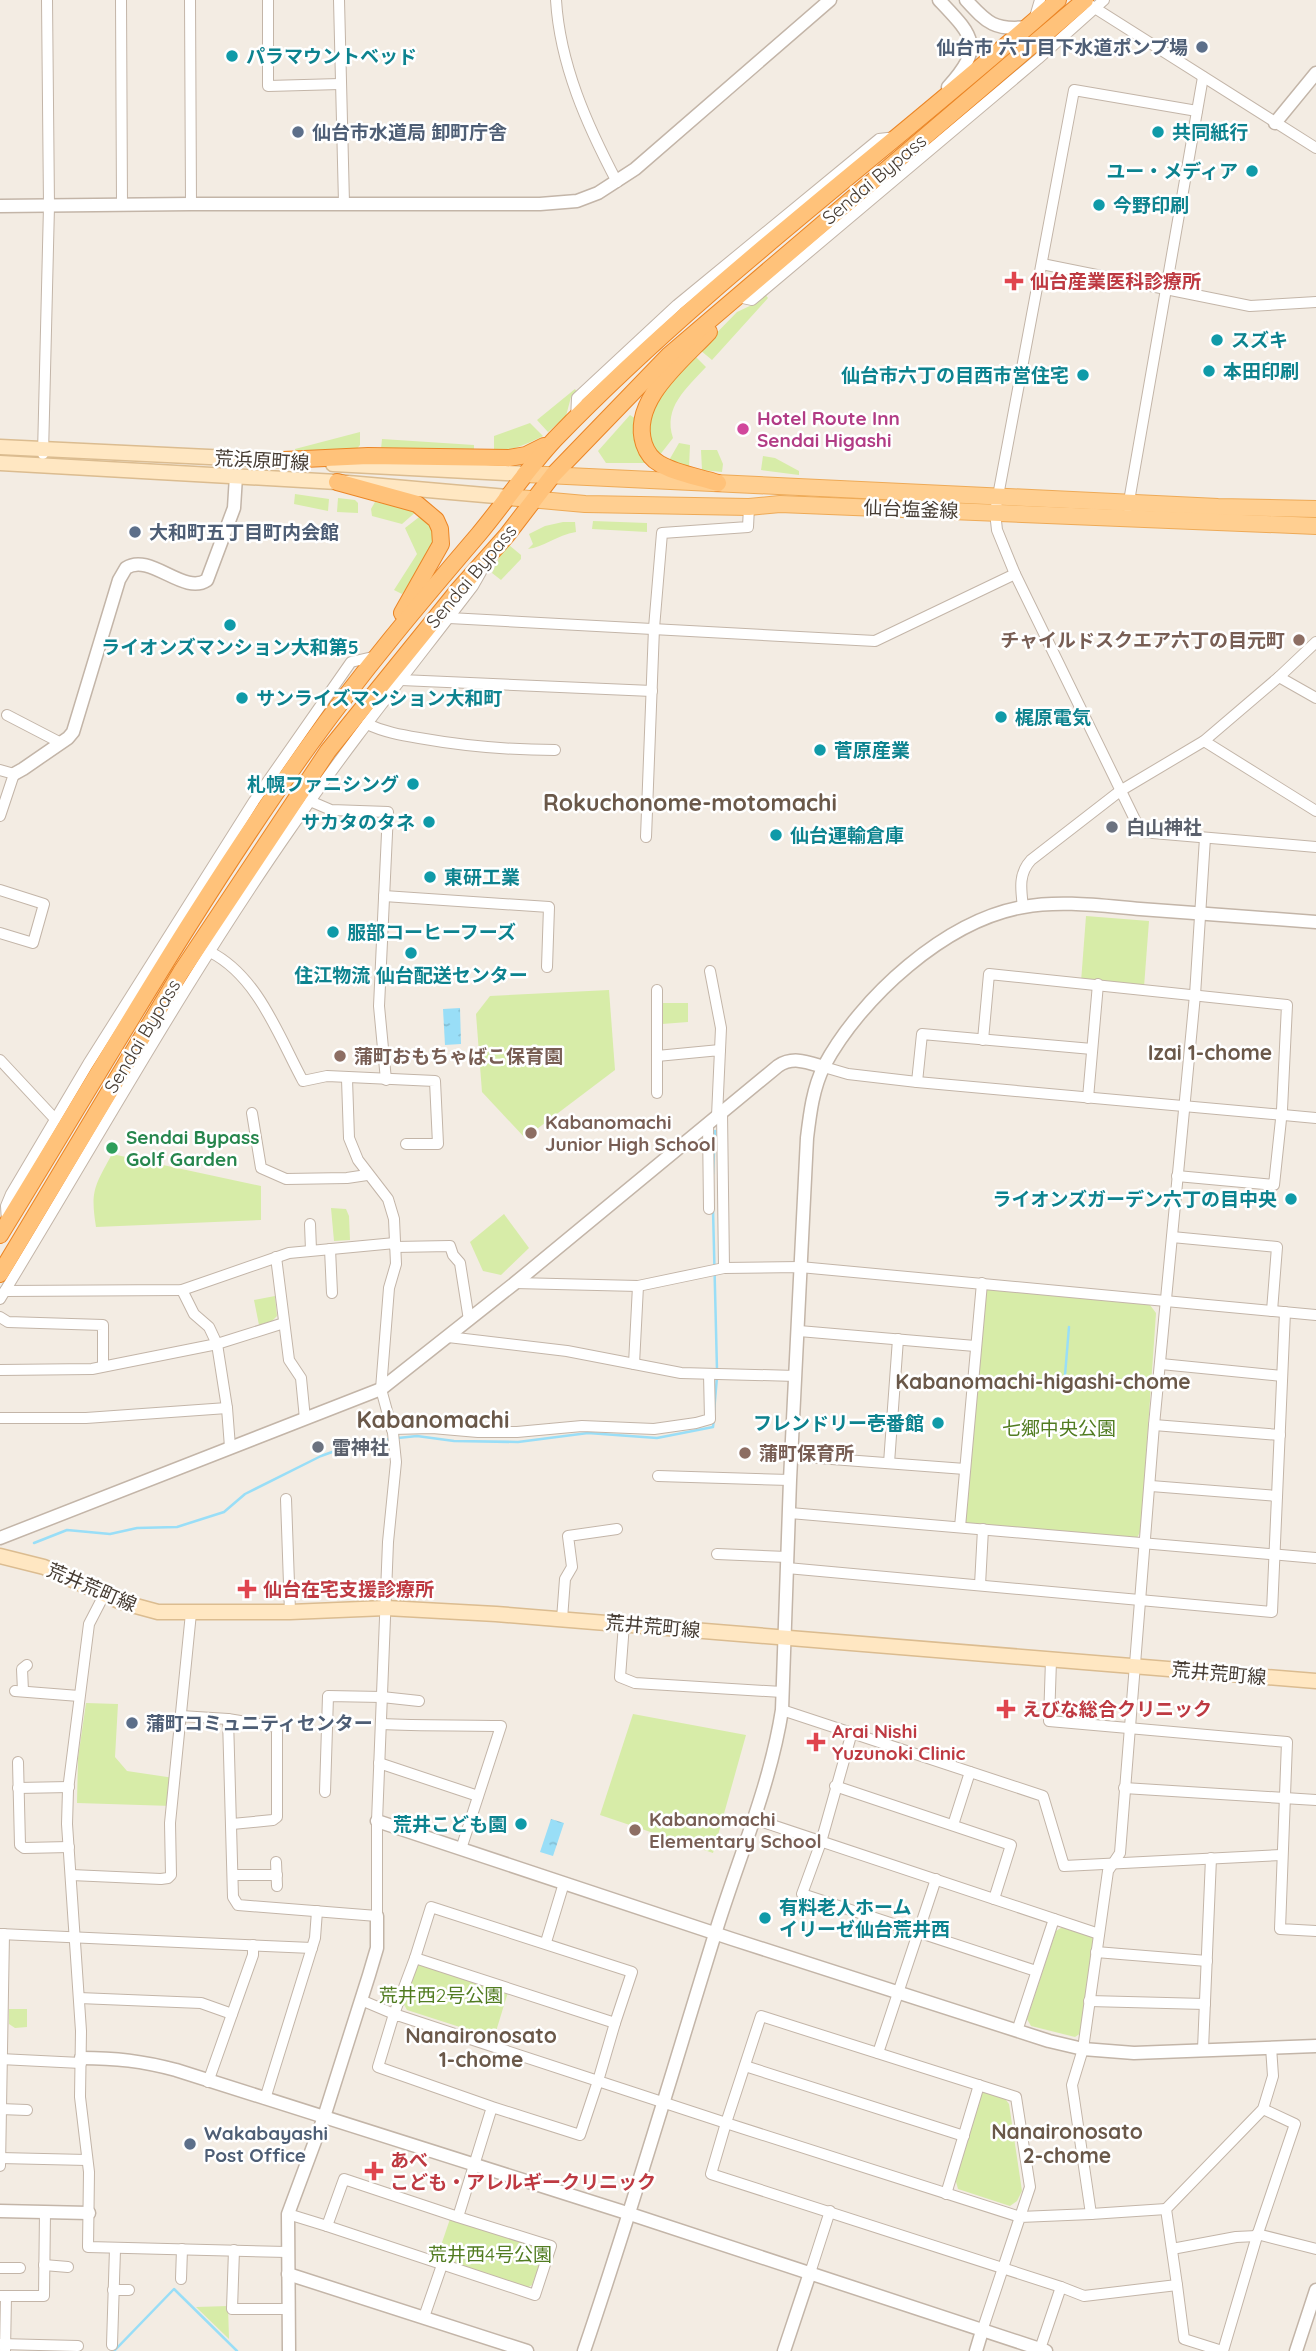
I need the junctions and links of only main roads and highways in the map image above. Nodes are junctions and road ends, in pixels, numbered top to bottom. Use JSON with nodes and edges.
{"nodes":[{"id":1,"x":1058,"y":0,"type":"edge"},
{"id":2,"x":1088,"y":3,"type":"edge"},
{"id":3,"x":736,"y":299,"type":"junction"},
{"id":4,"x":554,"y":441,"type":"junction"},
{"id":5,"x":0,"y":447,"type":"edge"},
{"id":6,"x":43,"y":457,"type":"junction"},
{"id":7,"x":283,"y":460,"type":"junction"},
{"id":8,"x":0,"y":463,"type":"edge"},
{"id":9,"x":525,"y":474,"type":"junction"},
{"id":10,"x":553,"y":475,"type":"junction"},
{"id":11,"x":337,"y":482,"type":"junction"},
{"id":12,"x":718,"y":483,"type":"junction"},
{"id":13,"x":507,"y":497,"type":"junction"},
{"id":14,"x":534,"y":500,"type":"junction"},
{"id":15,"x":997,"y":505,"type":"junction"},
{"id":16,"x":1316,"y":509,"type":"edge"},
{"id":17,"x":1127,"y":510,"type":"junction"},
{"id":18,"x":1316,"y":526,"type":"edge"},
{"id":19,"x":380,"y":651,"type":"junction"},
{"id":20,"x":4,"y":1229,"type":"edge"},
{"id":21,"x":1,"y":1269,"type":"edge"},
{"id":22,"x":0,"y":1556,"type":"edge"},
{"id":23,"x":1316,"y":1681,"type":"edge"}],
"edges":[{"from":1,"to":4,"type":"highway","name":"Sendai Bypass"},
{"from":2,"to":3,"type":"highway","name":"Sendai Bypass"},
{"from":3,"to":10,"type":"highway","name":"Sendai Bypass"},
{"from":3,"to":12,"type":"highway"},
{"from":4,"to":7,"type":"highway"},
{"from":4,"to":9,"type":"highway","name":"Sendai Bypass"},
{"from":5,"to":6,"type":"main road","name":"荒浜原町線"},
{"from":6,"to":7,"type":"main road","name":"荒浜原町線"},
{"from":6,"to":8,"type":"main road","name":"荒浜原町線"},
{"from":6,"to":11,"type":"main road","name":"荒浜原町線"},
{"from":7,"to":9,"type":"main road","name":"荒浜原町線"},
{"from":9,"to":10,"type":"main road","name":"仙台塩釜線"},
{"from":9,"to":13,"type":"highway","name":"Sendai Bypass"},
{"from":10,"to":12,"type":"main road","name":"仙台塩釜線"},
{"from":10,"to":14,"type":"highway","name":"Sendai Bypass"},
{"from":11,"to":13,"type":"main road","name":"荒浜原町線"},
{"from":11,"to":19,"type":"highway"},
{"from":12,"to":15,"type":"main road","name":"仙台塩釜線"},
{"from":13,"to":14,"type":"main road","name":"仙台塩釜線"},
{"from":13,"to":19,"type":"highway","name":"Sendai Bypass"},
{"from":14,"to":15,"type":"main road","name":"仙台塩釜線"},
{"from":14,"to":21,"type":"highway","name":"Sendai Bypass"},
{"from":15,"to":17,"type":"main road","name":"仙台塩釜線"},
{"from":16,"to":17,"type":"main road","name":"仙台塩釜線"},
{"from":17,"to":18,"type":"main road","name":"仙台塩釜線"},
{"from":19,"to":20,"type":"highway","name":"Sendai Bypass"},
{"from":22,"to":23,"type":"main road","name":"荒井荒町線"}]}
